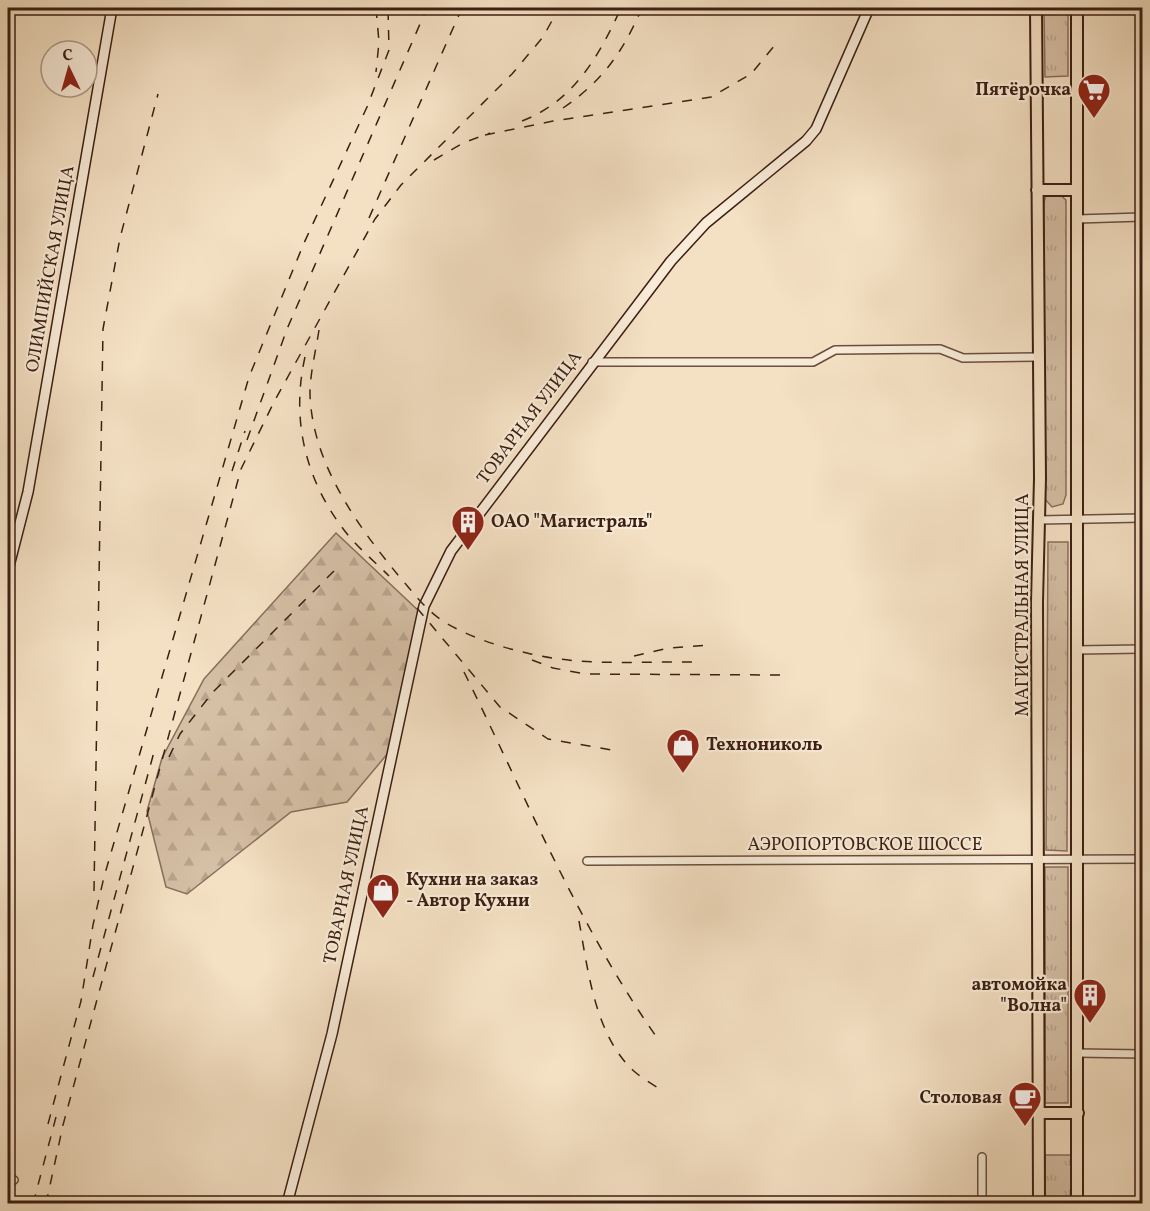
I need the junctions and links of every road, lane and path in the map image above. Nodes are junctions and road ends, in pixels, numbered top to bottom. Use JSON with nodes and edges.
{"nodes":[{"id":1,"x":112,"y":8,"type":"edge"},
{"id":2,"x":869,"y":8,"type":"edge"},
{"id":3,"x":1036,"y":8,"type":"edge"},
{"id":4,"x":1077,"y":8,"type":"edge"},
{"id":5,"x":1037,"y":190,"type":"junction"},
{"id":6,"x":1077,"y":190,"type":"junction"},
{"id":7,"x":1143,"y":217,"type":"edge"},
{"id":8,"x":1077,"y":219,"type":"junction"},
{"id":9,"x":1038,"y":357,"type":"junction"},
{"id":10,"x":592,"y":362,"type":"junction"},
{"id":11,"x":1143,"y":518,"type":"edge"},
{"id":12,"x":1076,"y":519,"type":"junction"},
{"id":13,"x":1039,"y":520,"type":"junction"},
{"id":14,"x":8,"y":570,"type":"edge"},
{"id":15,"x":1076,"y":650,"type":"junction"},
{"id":16,"x":1143,"y":650,"type":"edge"},
{"id":17,"x":1077,"y":858,"type":"junction"},
{"id":18,"x":1039,"y":859,"type":"junction"},
{"id":19,"x":1143,"y":859,"type":"edge"},
{"id":20,"x":587,"y":861,"type":"dead end"},
{"id":21,"x":1077,"y":1053,"type":"junction"},
{"id":22,"x":1143,"y":1054,"type":"edge"},
{"id":23,"x":1040,"y":1113,"type":"junction"},
{"id":24,"x":1078,"y":1113,"type":"junction"},
{"id":25,"x":982,"y":1157,"type":"dead end"},
{"id":26,"x":287,"y":1203,"type":"edge"},
{"id":27,"x":982,"y":1203,"type":"edge"},
{"id":28,"x":1039,"y":1203,"type":"edge"},
{"id":29,"x":1077,"y":1203,"type":"edge"}],
"edges":[{"from":1,"to":14,"type":"street","name":"ОЛИМПИЙСКАЯ УЛИЦА"},
{"from":2,"to":10,"type":"street","name":"ТОВАРНАЯ УЛИЦА"},
{"from":3,"to":5,"type":"main road","name":"МАГИСТРАЛЬНАЯ УЛИЦА"},
{"from":4,"to":6,"type":"main road"},
{"from":5,"to":6,"type":"main road"},
{"from":5,"to":9,"type":"main road","name":"МАГИСТРАЛЬНАЯ УЛИЦА"},
{"from":6,"to":8,"type":"main road"},
{"from":7,"to":8,"type":"street"},
{"from":8,"to":12,"type":"main road"},
{"from":9,"to":10,"type":"street"},
{"from":9,"to":13,"type":"main road","name":"МАГИСТРАЛЬНАЯ УЛИЦА"},
{"from":10,"to":26,"type":"street","name":"ТОВАРНАЯ УЛИЦА"},
{"from":11,"to":12,"type":"street"},
{"from":12,"to":13,"type":"street"},
{"from":12,"to":15,"type":"main road"},
{"from":13,"to":18,"type":"main road","name":"МАГИСТРАЛЬНАЯ УЛИЦА"},
{"from":15,"to":16,"type":"street"},
{"from":15,"to":17,"type":"main road"},
{"from":17,"to":18,"type":"street","name":"АЭРОПОРТОВСКОЕ ШОССЕ"},
{"from":17,"to":19,"type":"street","name":"АЭРОПОРТОВСКОЕ ШОССЕ"},
{"from":17,"to":21,"type":"main road"},
{"from":18,"to":20,"type":"street","name":"АЭРОПОРТОВСКОЕ ШОССЕ"},
{"from":18,"to":23,"type":"main road","name":"МАГИСТРАЛЬНАЯ УЛИЦА"},
{"from":21,"to":22,"type":"street"},
{"from":21,"to":24,"type":"main road"},
{"from":23,"to":24,"type":"main road"},
{"from":23,"to":28,"type":"main road","name":"МАГИСТРАЛЬНАЯ УЛИЦА"},
{"from":24,"to":29,"type":"main road"},
{"from":25,"to":27,"type":"street"}]}
